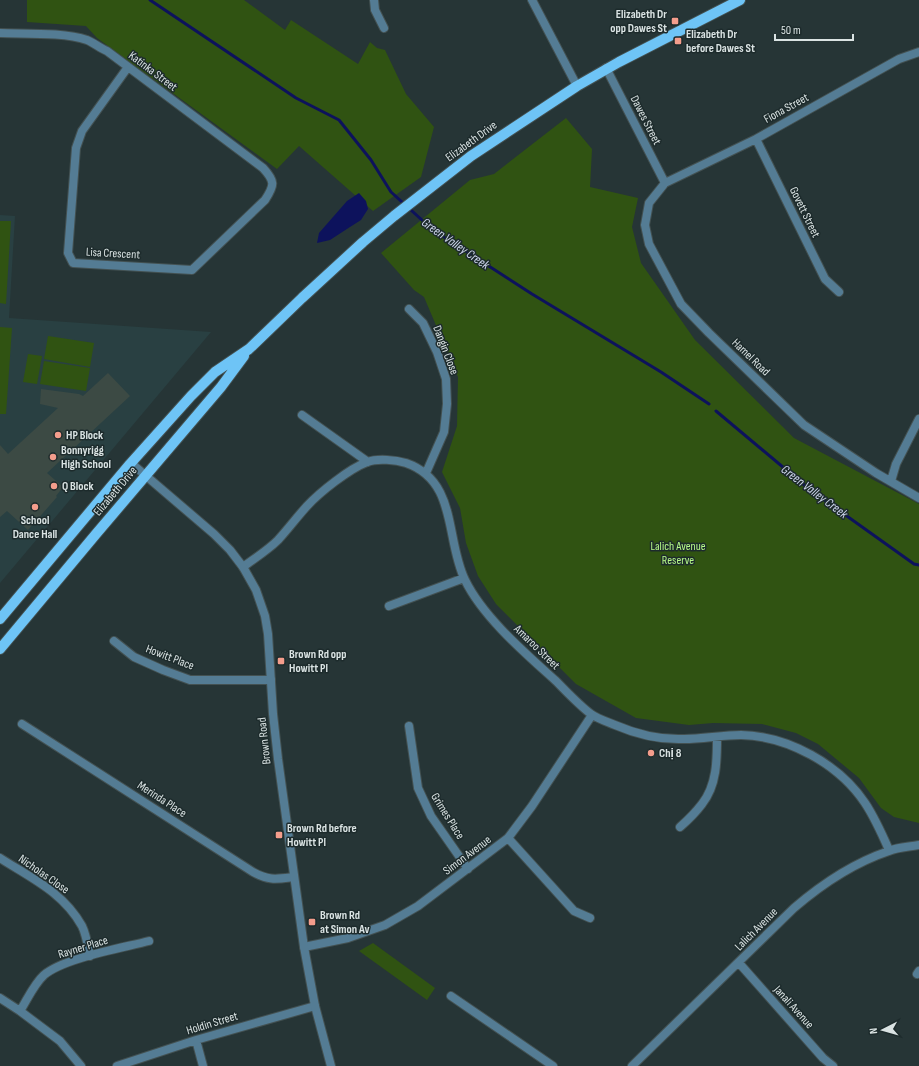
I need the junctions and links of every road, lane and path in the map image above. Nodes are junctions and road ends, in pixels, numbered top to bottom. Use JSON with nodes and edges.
{"nodes":[{"id":1,"x":374,"y":0,"type":"edge"},
{"id":2,"x":532,"y":0,"type":"edge"},
{"id":3,"x":740,"y":0,"type":"edge"},
{"id":4,"x":384,"y":28,"type":"dead end"},
{"id":5,"x":0,"y":32,"type":"edge"},
{"id":6,"x":919,"y":52,"type":"edge"},
{"id":7,"x":128,"y":67,"type":"junction"},
{"id":8,"x":606,"y":68,"type":"junction"},
{"id":9,"x":577,"y":86,"type":"junction"},
{"id":10,"x":756,"y":139,"type":"junction"},
{"id":11,"x":272,"y":178,"type":"joint"},
{"id":12,"x":665,"y":183,"type":"junction"},
{"id":13,"x":839,"y":292,"type":"dead end"},
{"id":14,"x":410,"y":309,"type":"dead end"},
{"id":15,"x":249,"y":349,"type":"junction"},
{"id":16,"x":302,"y":415,"type":"dead end"},
{"id":17,"x":919,"y":419,"type":"edge"},
{"id":18,"x":368,"y":462,"type":"junction"},
{"id":19,"x":131,"y":463,"type":"junction"},
{"id":20,"x":426,"y":473,"type":"junction"},
{"id":21,"x":145,"y":476,"type":"junction"},
{"id":22,"x":891,"y":481,"type":"junction"},
{"id":23,"x":919,"y":498,"type":"edge"},
{"id":24,"x":243,"y":567,"type":"junction"},
{"id":25,"x":464,"y":578,"type":"junction"},
{"id":26,"x":389,"y":606,"type":"dead end"},
{"id":27,"x":0,"y":619,"type":"edge"},
{"id":28,"x":114,"y":641,"type":"dead end"},
{"id":29,"x":0,"y":649,"type":"edge"},
{"id":30,"x":271,"y":680,"type":"junction"},
{"id":31,"x":592,"y":715,"type":"junction"},
{"id":32,"x":22,"y":724,"type":"dead end"},
{"id":33,"x":409,"y":726,"type":"dead end"},
{"id":34,"x":717,"y":737,"type":"junction"},
{"id":35,"x":680,"y":827,"type":"dead end"},
{"id":36,"x":508,"y":838,"type":"junction"},
{"id":37,"x":919,"y":845,"type":"edge"},
{"id":38,"x":889,"y":850,"type":"junction"},
{"id":39,"x":0,"y":858,"type":"edge"},
{"id":40,"x":468,"y":869,"type":"junction"},
{"id":41,"x":294,"y":877,"type":"junction"},
{"id":42,"x":590,"y":918,"type":"dead end"},
{"id":43,"x":149,"y":941,"type":"dead end"},
{"id":44,"x":304,"y":947,"type":"junction"},
{"id":45,"x":90,"y":956,"type":"junction"},
{"id":46,"x":739,"y":963,"type":"junction"},
{"id":47,"x":450,"y":996,"type":"dead end"},
{"id":48,"x":0,"y":998,"type":"edge"},
{"id":49,"x":315,"y":1006,"type":"junction"},
{"id":50,"x":20,"y":1011,"type":"junction"},
{"id":51,"x":196,"y":1040,"type":"junction"},
{"id":52,"x":81,"y":1066,"type":"edge"},
{"id":53,"x":117,"y":1066,"type":"edge"},
{"id":54,"x":203,"y":1066,"type":"edge"},
{"id":55,"x":331,"y":1066,"type":"edge"},
{"id":56,"x":552,"y":1066,"type":"edge"},
{"id":57,"x":632,"y":1066,"type":"edge"},
{"id":58,"x":833,"y":1066,"type":"edge"}],
"edges":[{"from":1,"to":4,"type":"street"},
{"from":2,"to":9,"type":"street"},
{"from":3,"to":8,"type":"main road","name":"Elizabeth Drive"},
{"from":5,"to":7,"type":"street","name":"Katinka Street"},
{"from":6,"to":10,"type":"street","name":"Fiona Street"},
{"from":7,"to":11,"type":"street","name":"Katinka Street"},
{"from":7,"to":11,"type":"street","name":"Lisa Crescent"},
{"from":8,"to":9,"type":"main road","name":"Elizabeth Drive"},
{"from":8,"to":12,"type":"street","name":"Dawes Street"},
{"from":9,"to":15,"type":"main road","name":"Elizabeth Drive"},
{"from":10,"to":12,"type":"street","name":"Fiona Street"},
{"from":10,"to":13,"type":"street","name":"Govett Street"},
{"from":12,"to":22,"type":"street","name":"Hamel Road"},
{"from":14,"to":20,"type":"street","name":"Dangin Close"},
{"from":15,"to":19,"type":"main road","name":"Elizabeth Drive"},
{"from":15,"to":21,"type":"main road","name":"Elizabeth Drive"},
{"from":16,"to":18,"type":"street"},
{"from":17,"to":22,"type":"street"},
{"from":18,"to":20,"type":"street","name":"Amaroo Street"},
{"from":18,"to":24,"type":"street","name":"Amaroo Street"},
{"from":19,"to":21,"type":"street","name":"Brown Road"},
{"from":19,"to":27,"type":"main road","name":"Elizabeth Drive"},
{"from":20,"to":25,"type":"street","name":"Amaroo Street"},
{"from":21,"to":24,"type":"street","name":"Brown Road"},
{"from":21,"to":29,"type":"main road","name":"Elizabeth Drive"},
{"from":22,"to":23,"type":"street","name":"Hamel Road"},
{"from":24,"to":30,"type":"street","name":"Brown Road"},
{"from":25,"to":26,"type":"street"},
{"from":25,"to":31,"type":"street","name":"Amaroo Street"},
{"from":28,"to":30,"type":"street","name":"Howitt Place"},
{"from":30,"to":41,"type":"street","name":"Brown Road"},
{"from":31,"to":34,"type":"street","name":"Amaroo Street"},
{"from":31,"to":36,"type":"street","name":"Simon Avenue"},
{"from":32,"to":41,"type":"street","name":"Merinda Place"},
{"from":33,"to":40,"type":"street","name":"Grimes Place"},
{"from":34,"to":35,"type":"street"},
{"from":34,"to":38,"type":"street","name":"Amaroo Street"},
{"from":36,"to":40,"type":"street","name":"Simon Avenue"},
{"from":36,"to":42,"type":"street"},
{"from":37,"to":38,"type":"street","name":"Lalich Avenue"},
{"from":38,"to":46,"type":"street","name":"Lalich Avenue"},
{"from":39,"to":45,"type":"street","name":"Nicholas Close"},
{"from":40,"to":44,"type":"street","name":"Simon Avenue"},
{"from":41,"to":44,"type":"street","name":"Brown Road"},
{"from":43,"to":45,"type":"street","name":"Rayner Place"},
{"from":44,"to":49,"type":"street","name":"Brown Road"},
{"from":45,"to":50,"type":"street","name":"Rayner Place"},
{"from":46,"to":57,"type":"street","name":"Lalich Avenue"},
{"from":46,"to":58,"type":"street","name":"Janali Avenue"},
{"from":47,"to":56,"type":"street"},
{"from":48,"to":50,"type":"street"},
{"from":49,"to":51,"type":"street","name":"Holdin Street"},
{"from":49,"to":55,"type":"street","name":"Brown Road"},
{"from":50,"to":52,"type":"street"},
{"from":51,"to":53,"type":"street","name":"Holdin Street"},
{"from":51,"to":54,"type":"street"}]}
